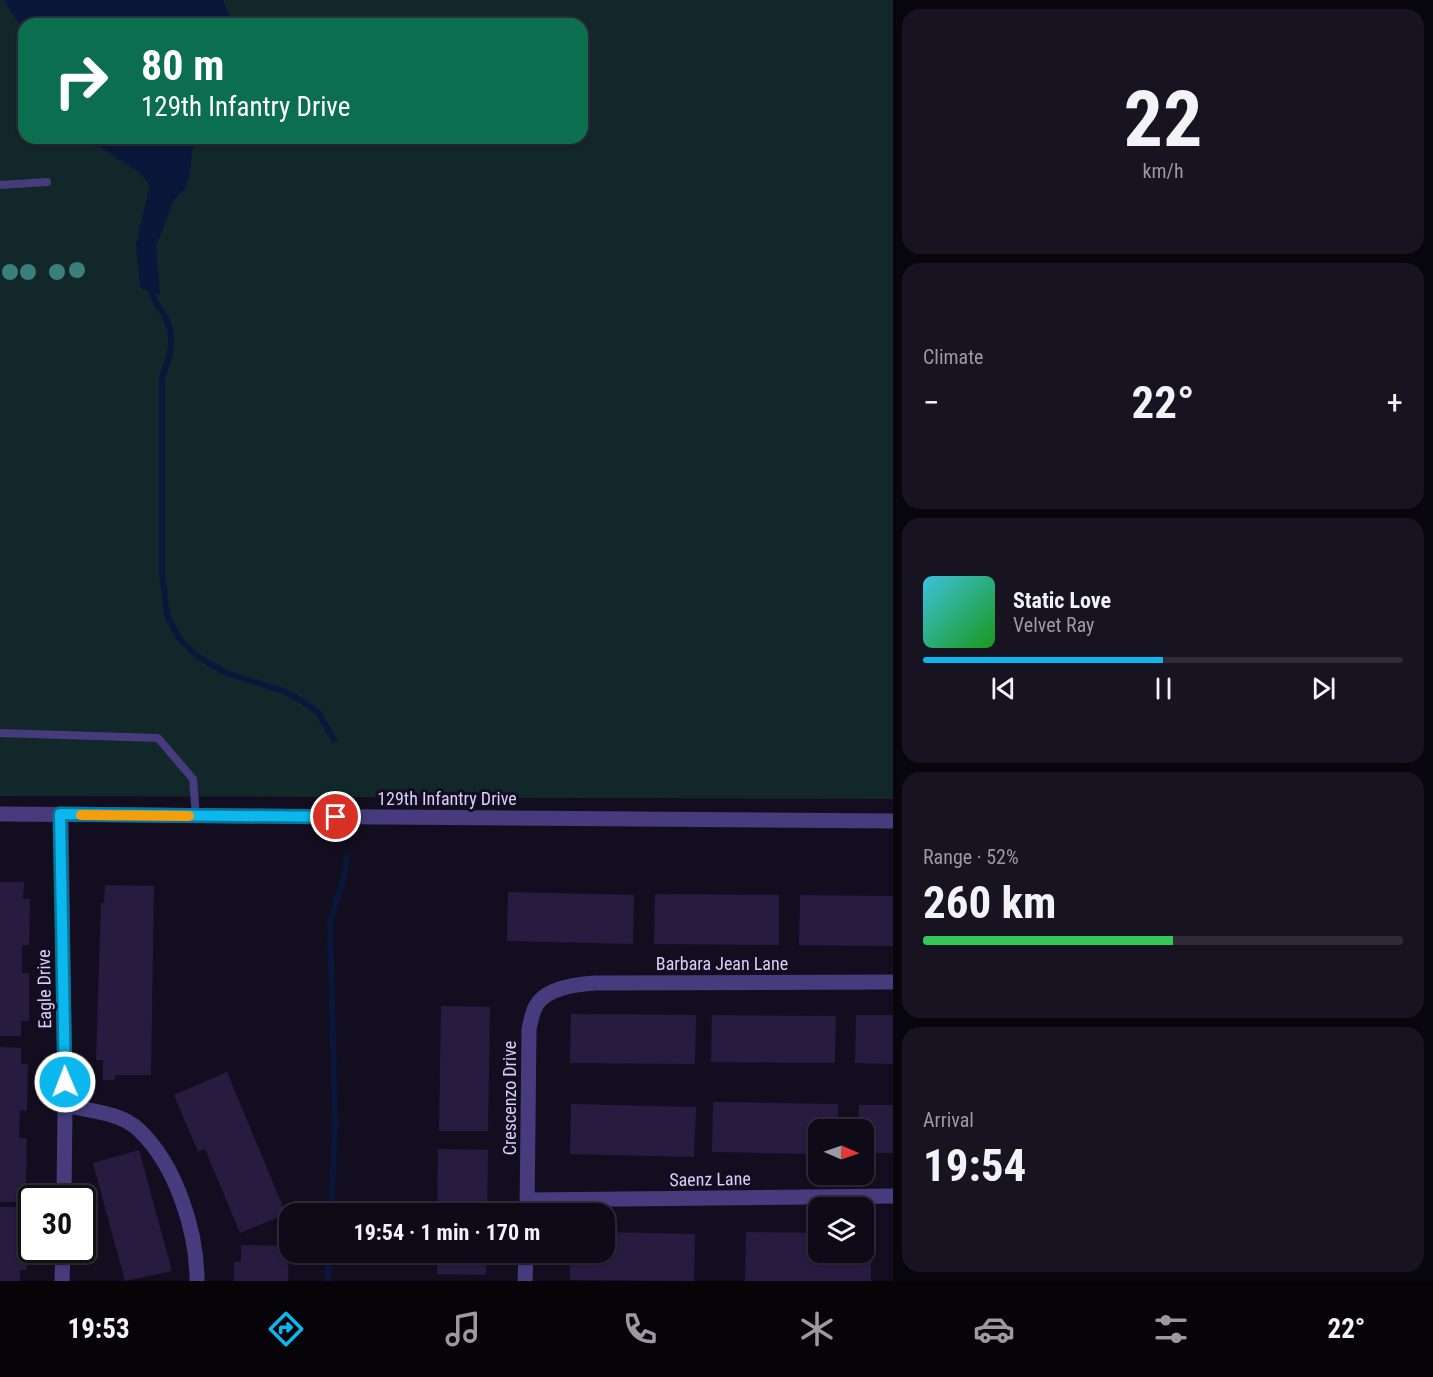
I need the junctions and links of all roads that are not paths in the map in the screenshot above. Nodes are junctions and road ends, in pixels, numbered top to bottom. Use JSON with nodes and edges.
{"nodes":[{"id":1,"x":47,"y":182,"type":"dead end"},
{"id":2,"x":0,"y":185,"type":"edge"},
{"id":3,"x":0,"y":733,"type":"edge"},
{"id":4,"x":0,"y":814,"type":"edge"},
{"id":5,"x":60,"y":814,"type":"junction"},
{"id":6,"x":196,"y":816,"type":"junction"},
{"id":7,"x":893,"y":821,"type":"edge"},
{"id":8,"x":893,"y":982,"type":"edge"},
{"id":9,"x":553,"y":993,"type":"joint"},
{"id":10,"x":65,"y":1105,"type":"junction"},
{"id":11,"x":64,"y":1185,"type":"edge"},
{"id":12,"x":893,"y":1196,"type":"edge"},
{"id":13,"x":527,"y":1203,"type":"edge"},
{"id":14,"x":615,"y":1204,"type":"edge"},
{"id":15,"x":63,"y":1263,"type":"edge"},
{"id":16,"x":526,"y":1263,"type":"edge"},
{"id":17,"x":62,"y":1281,"type":"edge"},
{"id":18,"x":197,"y":1281,"type":"edge"},
{"id":19,"x":525,"y":1281,"type":"edge"}],
"edges":[{"from":1,"to":2,"type":"lane"},
{"from":3,"to":6,"type":"lane"},
{"from":4,"to":5,"type":"street","name":"129th Infantry Drive"},
{"from":5,"to":6,"type":"street","name":"129th Infantry Drive"},
{"from":5,"to":10,"type":"street","name":"Eagle Drive"},
{"from":6,"to":7,"type":"street","name":"129th Infantry Drive"},
{"from":8,"to":9,"type":"street","name":"Barbara Jean Lane"},
{"from":9,"to":13,"type":"street","name":"Crescenzo Drive"},
{"from":10,"to":11,"type":"street","name":"Eagle Drive"},
{"from":10,"to":18,"type":"street"},
{"from":12,"to":14,"type":"street","name":"Saenz Lane"},
{"from":15,"to":17,"type":"street"},
{"from":16,"to":19,"type":"street"}]}
